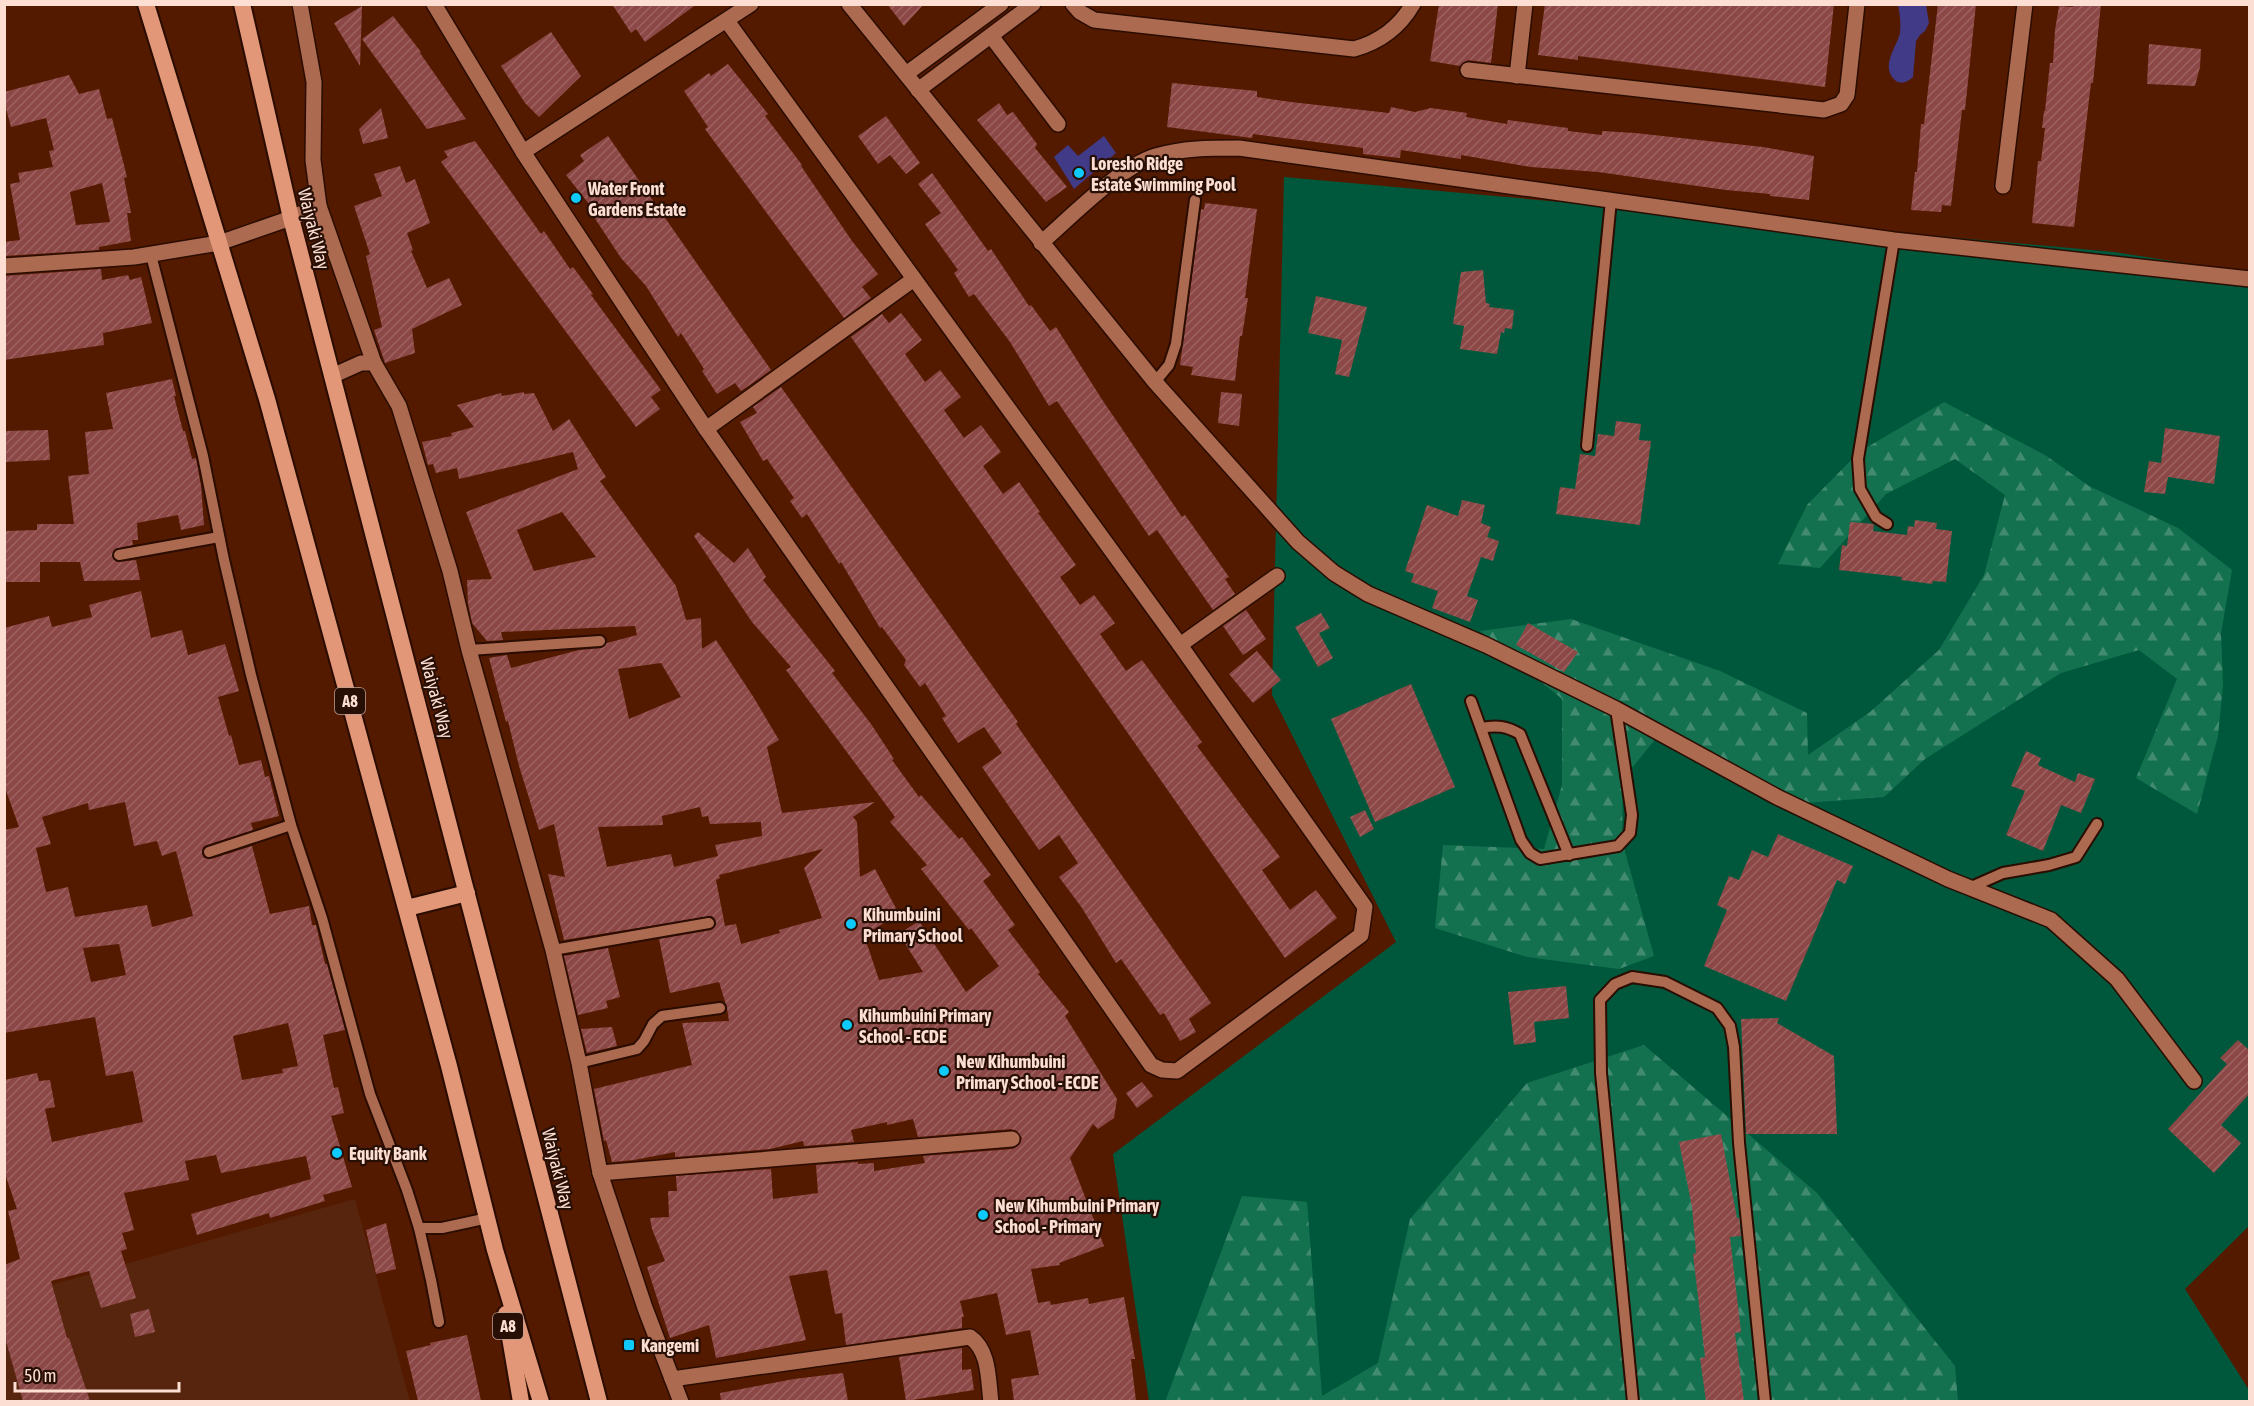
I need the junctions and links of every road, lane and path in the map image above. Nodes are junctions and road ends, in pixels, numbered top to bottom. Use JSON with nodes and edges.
{"nodes":[{"id":1,"x":146,"y":4,"type":"edge"},
{"id":2,"x":242,"y":4,"type":"edge"},
{"id":3,"x":300,"y":4,"type":"edge"},
{"id":4,"x":434,"y":4,"type":"edge"},
{"id":5,"x":751,"y":4,"type":"edge"},
{"id":6,"x":849,"y":4,"type":"edge"},
{"id":7,"x":1034,"y":4,"type":"edge"},
{"id":8,"x":1073,"y":4,"type":"edge"},
{"id":9,"x":1413,"y":4,"type":"edge"},
{"id":10,"x":1525,"y":4,"type":"edge"},
{"id":11,"x":1857,"y":4,"type":"edge"},
{"id":12,"x":2025,"y":4,"type":"edge"},
{"id":13,"x":996,"y":6,"type":"edge"},
{"id":14,"x":728,"y":21,"type":"junction"},
{"id":15,"x":992,"y":36,"type":"junction"},
{"id":16,"x":1468,"y":70,"type":"dead end"},
{"id":17,"x":906,"y":74,"type":"junction"},
{"id":18,"x":1517,"y":76,"type":"junction"},
{"id":19,"x":918,"y":90,"type":"junction"},
{"id":20,"x":1058,"y":123,"type":"dead end"},
{"id":21,"x":523,"y":152,"type":"junction"},
{"id":22,"x":2003,"y":186,"type":"dead end"},
{"id":23,"x":1195,"y":200,"type":"dead end"},
{"id":24,"x":1611,"y":200,"type":"junction"},
{"id":25,"x":319,"y":206,"type":"junction"},
{"id":26,"x":291,"y":218,"type":"junction"},
{"id":27,"x":1894,"y":240,"type":"junction"},
{"id":28,"x":219,"y":243,"type":"junction"},
{"id":29,"x":1041,"y":243,"type":"junction"},
{"id":30,"x":151,"y":255,"type":"junction"},
{"id":31,"x":4,"y":266,"type":"edge"},
{"id":32,"x":915,"y":279,"type":"junction"},
{"id":33,"x":2250,"y":279,"type":"edge"},
{"id":34,"x":374,"y":363,"type":"junction"},
{"id":35,"x":332,"y":376,"type":"junction"},
{"id":36,"x":1155,"y":382,"type":"junction"},
{"id":37,"x":706,"y":429,"type":"junction"},
{"id":38,"x":1587,"y":446,"type":"dead end"},
{"id":39,"x":1887,"y":524,"type":"dead end"},
{"id":40,"x":219,"y":537,"type":"junction"},
{"id":41,"x":119,"y":555,"type":"dead end"},
{"id":42,"x":1277,"y":576,"type":"dead end"},
{"id":43,"x":600,"y":641,"type":"dead end"},
{"id":44,"x":1180,"y":645,"type":"junction"},
{"id":45,"x":469,"y":650,"type":"junction"},
{"id":46,"x":1471,"y":701,"type":"dead end"},
{"id":47,"x":1616,"y":709,"type":"junction"},
{"id":48,"x":1481,"y":728,"type":"junction"},
{"id":49,"x":2097,"y":824,"type":"dead end"},
{"id":50,"x":291,"y":825,"type":"junction"},
{"id":51,"x":209,"y":852,"type":"dead end"},
{"id":52,"x":1569,"y":855,"type":"junction"},
{"id":53,"x":1969,"y":888,"type":"junction"},
{"id":54,"x":467,"y":893,"type":"junction"},
{"id":55,"x":407,"y":908,"type":"junction"},
{"id":56,"x":709,"y":922,"type":"dead end"},
{"id":57,"x":553,"y":950,"type":"junction"},
{"id":58,"x":720,"y":1008,"type":"dead end"},
{"id":59,"x":579,"y":1063,"type":"junction"},
{"id":60,"x":2194,"y":1082,"type":"dead end"},
{"id":61,"x":1012,"y":1139,"type":"dead end"},
{"id":62,"x":600,"y":1173,"type":"junction"},
{"id":63,"x":488,"y":1218,"type":"junction"},
{"id":64,"x":419,"y":1228,"type":"junction"},
{"id":65,"x":495,"y":1250,"type":"junction"},
{"id":66,"x":439,"y":1322,"type":"dead end"},
{"id":67,"x":582,"y":1342,"type":"junction"},
{"id":68,"x":672,"y":1379,"type":"junction"},
{"id":69,"x":521,"y":1401,"type":"edge"},
{"id":70,"x":541,"y":1401,"type":"edge"},
{"id":71,"x":599,"y":1401,"type":"edge"},
{"id":72,"x":610,"y":1401,"type":"edge"},
{"id":73,"x":681,"y":1401,"type":"edge"},
{"id":74,"x":991,"y":1401,"type":"edge"},
{"id":75,"x":1633,"y":1401,"type":"edge"},
{"id":76,"x":1765,"y":1401,"type":"edge"}],
"edges":[{"from":1,"to":28,"type":"highway","number":"A8"},
{"from":2,"to":26,"type":"highway","name":"Waiyaki Way"},
{"from":3,"to":25,"type":"street"},
{"from":4,"to":21,"type":"street"},
{"from":5,"to":14,"type":"street"},
{"from":6,"to":17,"type":"street"},
{"from":7,"to":15,"type":"street"},
{"from":8,"to":9,"type":"street"},
{"from":10,"to":18,"type":"street"},
{"from":11,"to":18,"type":"street"},
{"from":12,"to":22,"type":"street"},
{"from":13,"to":17,"type":"street"},
{"from":14,"to":21,"type":"street"},
{"from":14,"to":32,"type":"street"},
{"from":15,"to":19,"type":"street"},
{"from":15,"to":20,"type":"street"},
{"from":16,"to":18,"type":"street"},
{"from":17,"to":19,"type":"street"},
{"from":19,"to":29,"type":"street"},
{"from":21,"to":37,"type":"street"},
{"from":23,"to":36,"type":"lane"},
{"from":24,"to":27,"type":"street"},
{"from":24,"to":29,"type":"street"},
{"from":24,"to":38,"type":"lane"},
{"from":25,"to":26,"type":"street"},
{"from":25,"to":34,"type":"street"},
{"from":26,"to":28,"type":"street"},
{"from":26,"to":35,"type":"highway","name":"Waiyaki Way"},
{"from":27,"to":33,"type":"street"},
{"from":27,"to":39,"type":"lane"},
{"from":28,"to":30,"type":"street"},
{"from":28,"to":55,"type":"highway","number":"A8"},
{"from":29,"to":36,"type":"street"},
{"from":30,"to":31,"type":"street"},
{"from":30,"to":40,"type":"lane"},
{"from":32,"to":37,"type":"street"},
{"from":32,"to":44,"type":"street"},
{"from":34,"to":35,"type":"street"},
{"from":34,"to":45,"type":"street"},
{"from":35,"to":54,"type":"highway","name":"Waiyaki Way"},
{"from":36,"to":47,"type":"street"},
{"from":37,"to":44,"type":"street"},
{"from":40,"to":41,"type":"lane"},
{"from":40,"to":50,"type":"lane"},
{"from":42,"to":44,"type":"street"},
{"from":43,"to":45,"type":"lane"},
{"from":45,"to":57,"type":"street"},
{"from":46,"to":48,"type":"lane"},
{"from":47,"to":52,"type":"lane"},
{"from":47,"to":53,"type":"street"},
{"from":48,"to":52,"type":"lane"},
{"from":48,"to":52,"type":"lane"},
{"from":49,"to":53,"type":"lane"},
{"from":50,"to":51,"type":"lane"},
{"from":50,"to":64,"type":"lane"},
{"from":53,"to":60,"type":"street"},
{"from":54,"to":55,"type":"highway"},
{"from":54,"to":67,"type":"highway","name":"Waiyaki Way"},
{"from":55,"to":63,"type":"highway","number":"A8"},
{"from":56,"to":57,"type":"lane"},
{"from":57,"to":59,"type":"street"},
{"from":58,"to":59,"type":"lane"},
{"from":59,"to":62,"type":"street"},
{"from":61,"to":62,"type":"street"},
{"from":62,"to":68,"type":"street"},
{"from":63,"to":64,"type":"lane"},
{"from":63,"to":65,"type":"highway","number":"A8"},
{"from":64,"to":66,"type":"lane"},
{"from":65,"to":69,"type":"highway","number":"A8"},
{"from":65,"to":70,"type":"highway","number":"A8"},
{"from":67,"to":71,"type":"highway","name":"Waiyaki Way"},
{"from":67,"to":72,"type":"highway"},
{"from":68,"to":73,"type":"street"},
{"from":68,"to":74,"type":"street"},
{"from":75,"to":76,"type":"lane"}]}
